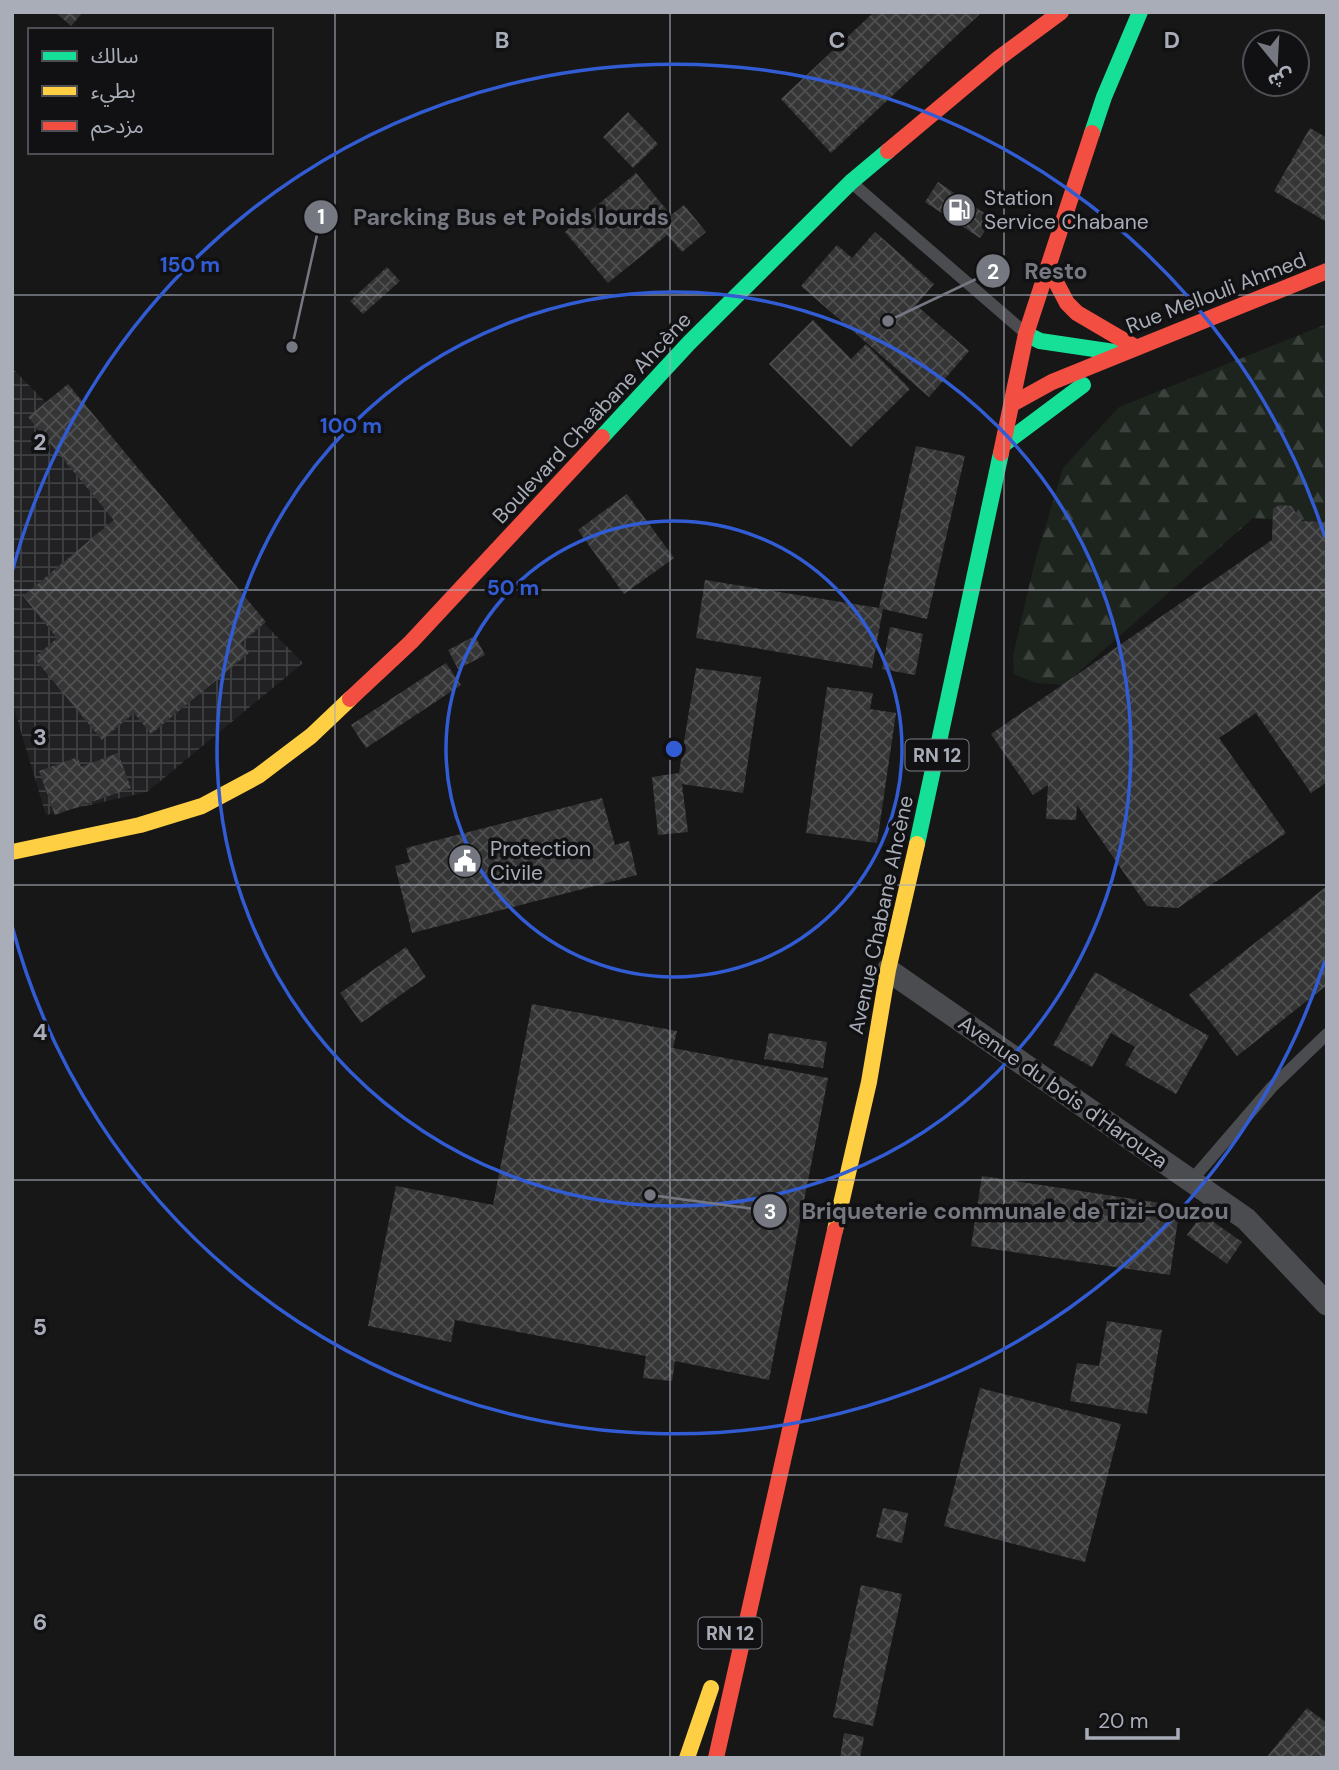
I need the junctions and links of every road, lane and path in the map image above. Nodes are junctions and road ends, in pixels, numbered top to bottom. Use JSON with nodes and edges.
{"nodes":[{"id":1,"x":1061,"y":12,"type":"edge"},
{"id":2,"x":1140,"y":12,"type":"edge"},
{"id":3,"x":851,"y":182,"type":"junction"},
{"id":4,"x":1048,"y":267,"type":"junction"},
{"id":5,"x":1327,"y":271,"type":"edge"},
{"id":6,"x":1026,"y":334,"type":"junction"},
{"id":7,"x":1128,"y":350,"type":"junction"},
{"id":8,"x":1012,"y":404,"type":"junction"},
{"id":9,"x":1004,"y":444,"type":"junction"},
{"id":10,"x":12,"y":852,"type":"edge"},
{"id":11,"x":888,"y":970,"type":"junction"},
{"id":12,"x":1327,"y":1034,"type":"edge"},
{"id":13,"x":1191,"y":1181,"type":"junction"},
{"id":14,"x":1327,"y":1304,"type":"edge"},
{"id":15,"x":772,"y":1508,"type":"junction"},
{"id":16,"x":723,"y":1653,"type":"dead end"},
{"id":17,"x":714,"y":1679,"type":"dead end"},
{"id":18,"x":687,"y":1758,"type":"edge"},
{"id":19,"x":716,"y":1758,"type":"edge"}],
"edges":[{"from":1,"to":3,"type":"street","name":"Boulevard Chaâbane Ahcène"},
{"from":2,"to":4,"type":"street","name":"Avenue Chabane Ahcène","number":"RN 12"},
{"from":3,"to":6,"type":"lane"},
{"from":3,"to":10,"type":"street","name":"Boulevard Chaâbane Ahcène"},
{"from":4,"to":6,"type":"street","name":"Avenue Chabane Ahcène","number":"RN 12"},
{"from":4,"to":7,"type":"street"},
{"from":5,"to":7,"type":"street","name":"Rue Mellouli Ahmed"},
{"from":6,"to":7,"type":"street","name":"Rue Mellouli Ahmed"},
{"from":6,"to":8,"type":"street","name":"Avenue Chabane Ahcène","number":"RN 12"},
{"from":7,"to":8,"type":"street","name":"Rue Mellouli Ahmed"},
{"from":7,"to":9,"type":"street"},
{"from":8,"to":9,"type":"street","name":"Avenue Chabane Ahcène","number":"RN 12"},
{"from":9,"to":11,"type":"street","name":"Avenue Chabane Ahcène","number":"RN 12"},
{"from":11,"to":13,"type":"street","name":"Avenue du bois d'Harouza"},
{"from":11,"to":15,"type":"street","name":"Avenue Chabane Ahcène","number":"RN 12"},
{"from":12,"to":13,"type":"lane"},
{"from":13,"to":14,"type":"street","name":"Avenue du bois d'Harouza"},
{"from":15,"to":16,"type":"street","number":"RN 12"},
{"from":15,"to":19,"type":"street"},
{"from":17,"to":18,"type":"street","number":"RN 12"}]}
